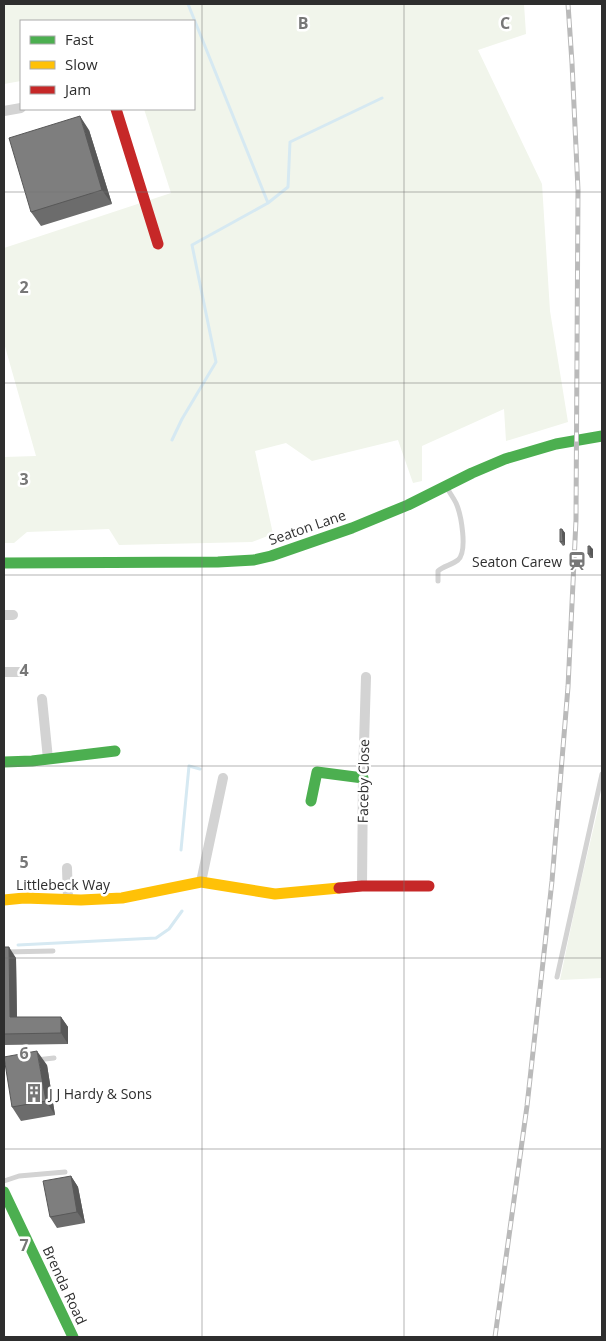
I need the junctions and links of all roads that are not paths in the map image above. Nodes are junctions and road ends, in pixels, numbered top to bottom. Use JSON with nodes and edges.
{"nodes":[{"id":1,"x":20,"y":108,"type":"edge"},
{"id":2,"x":4,"y":110,"type":"edge"},
{"id":3,"x":116,"y":110,"type":"edge"},
{"id":4,"x":158,"y":244,"type":"dead end"},
{"id":5,"x":602,"y":436,"type":"edge"},
{"id":6,"x":446,"y":486,"type":"junction"},
{"id":7,"x":4,"y":563,"type":"edge"},
{"id":8,"x":438,"y":581,"type":"dead end"},
{"id":9,"x":4,"y":672,"type":"edge"},
{"id":10,"x":25,"y":672,"type":"dead end"},
{"id":11,"x":366,"y":677,"type":"dead end"},
{"id":12,"x":42,"y":699,"type":"dead end"},
{"id":13,"x":115,"y":751,"type":"dead end"},
{"id":14,"x":48,"y":759,"type":"junction"},
{"id":15,"x":4,"y":762,"type":"edge"},
{"id":16,"x":602,"y":774,"type":"edge"},
{"id":17,"x":223,"y":778,"type":"dead end"},
{"id":18,"x":363,"y":778,"type":"junction"},
{"id":19,"x":311,"y":801,"type":"dead end"},
{"id":20,"x":67,"y":868,"type":"dead end"},
{"id":21,"x":201,"y":882,"type":"junction"},
{"id":22,"x":362,"y":886,"type":"junction"},
{"id":23,"x":429,"y":886,"type":"dead end"},
{"id":24,"x":68,"y":899,"type":"junction"},
{"id":25,"x":4,"y":900,"type":"edge"},
{"id":26,"x":54,"y":951,"type":"dead end"},
{"id":27,"x":4,"y":952,"type":"edge"},
{"id":28,"x":557,"y":977,"type":"dead end"},
{"id":29,"x":54,"y":1058,"type":"dead end"},
{"id":30,"x":27,"y":1061,"type":"edge"},
{"id":31,"x":65,"y":1172,"type":"dead end"},
{"id":32,"x":4,"y":1182,"type":"edge"},
{"id":33,"x":4,"y":1192,"type":"edge"},
{"id":34,"x":73,"y":1337,"type":"edge"}],
"edges":[{"from":1,"to":2,"type":"street"},
{"from":3,"to":4,"type":"main road"},
{"from":5,"to":6,"type":"main road","name":"Seaton Lane"},
{"from":6,"to":7,"type":"main road","name":"Seaton Lane"},
{"from":6,"to":8,"type":"lane"},
{"from":9,"to":10,"type":"street"},
{"from":11,"to":18,"type":"street","name":"Faceby Close"},
{"from":12,"to":14,"type":"street"},
{"from":13,"to":14,"type":"main road"},
{"from":14,"to":15,"type":"main road"},
{"from":16,"to":28,"type":"lane"},
{"from":17,"to":21,"type":"street"},
{"from":18,"to":19,"type":"main road"},
{"from":18,"to":22,"type":"street","name":"Faceby Close"},
{"from":20,"to":24,"type":"street"},
{"from":21,"to":22,"type":"main road"},
{"from":21,"to":24,"type":"main road","name":"Littlebeck Way"},
{"from":22,"to":23,"type":"main road"},
{"from":24,"to":25,"type":"main road","name":"Littlebeck Way"},
{"from":26,"to":27,"type":"lane"},
{"from":29,"to":30,"type":"lane"},
{"from":31,"to":32,"type":"lane"},
{"from":33,"to":34,"type":"main road","name":"Brenda Road"}]}
